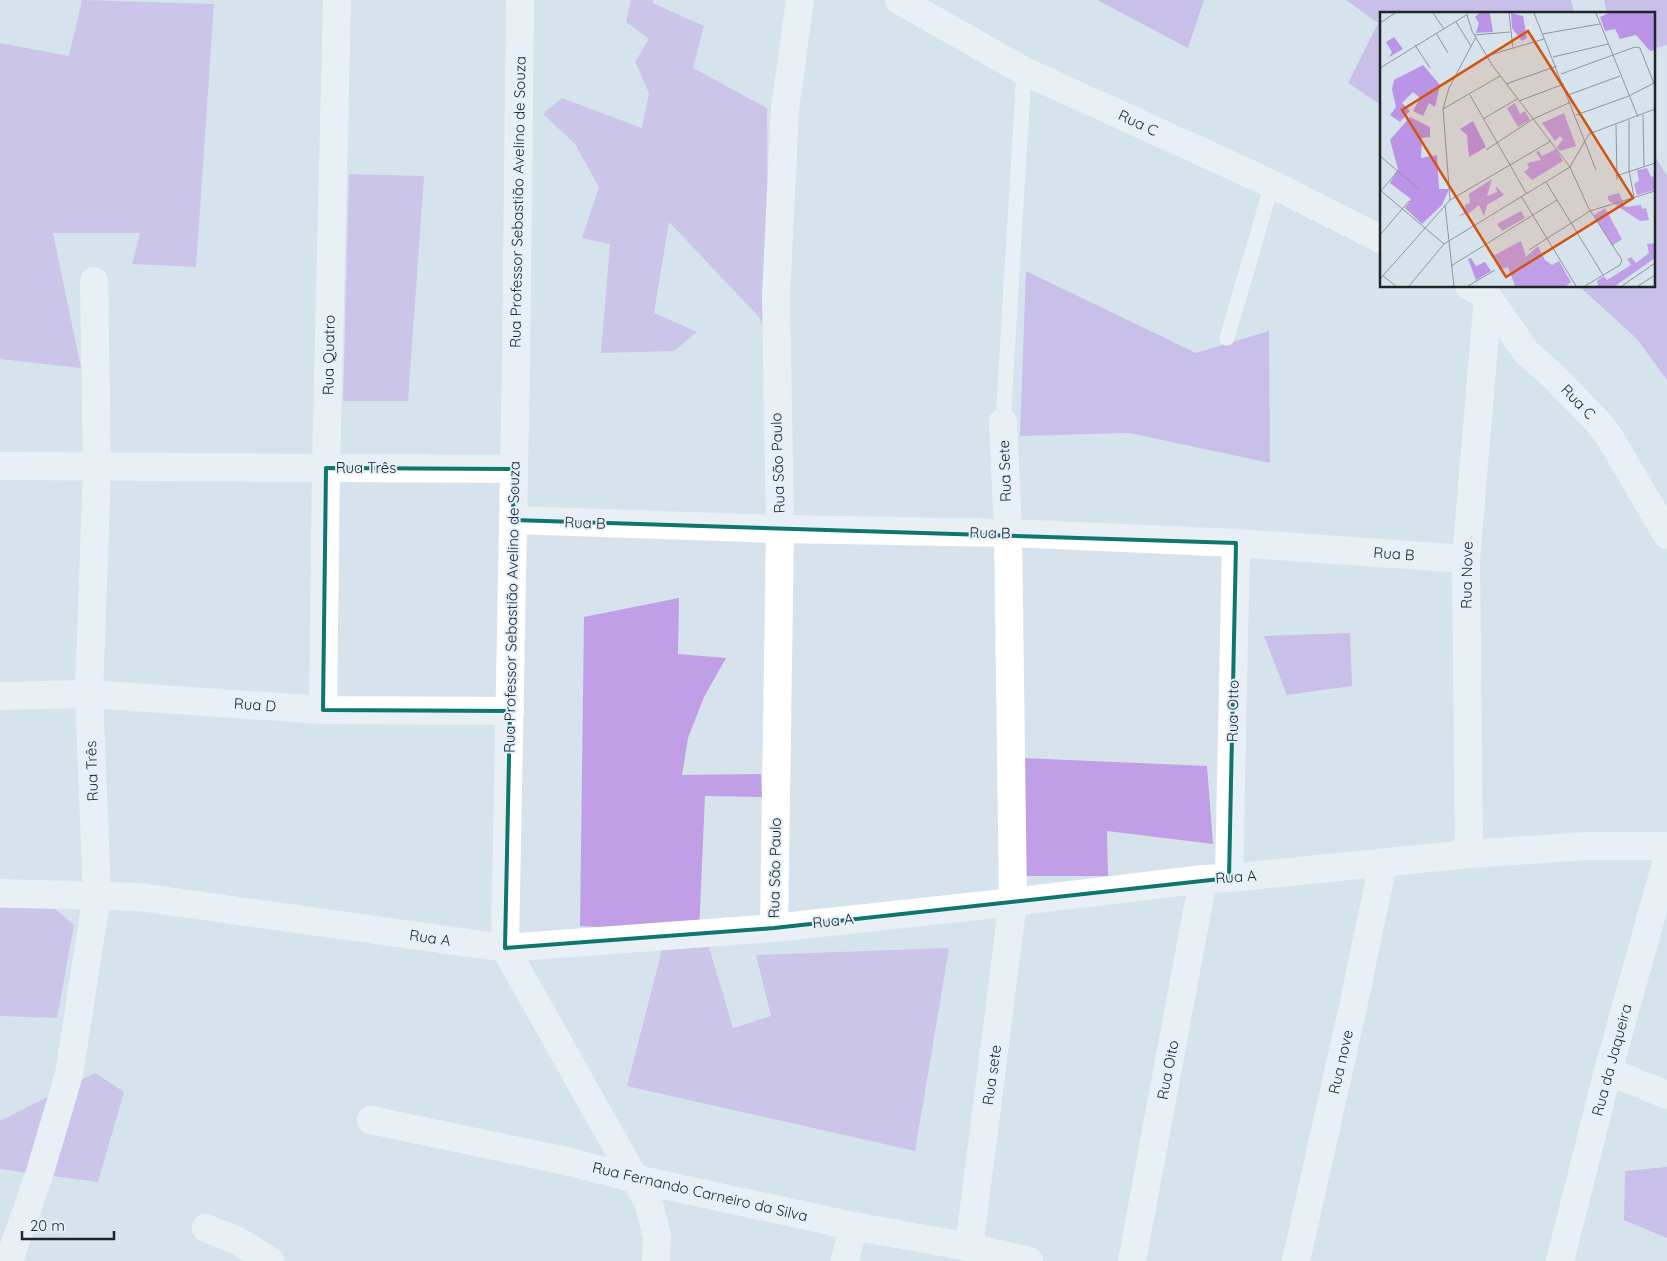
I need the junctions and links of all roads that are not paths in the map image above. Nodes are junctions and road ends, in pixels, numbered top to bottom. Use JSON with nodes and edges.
{"nodes":[{"id":1,"x":337,"y":0,"type":"edge"},
{"id":2,"x":520,"y":0,"type":"edge"},
{"id":3,"x":800,"y":0,"type":"edge"},
{"id":4,"x":900,"y":0,"type":"edge"},
{"id":5,"x":1024,"y":71,"type":"junction"},
{"id":6,"x":1272,"y":184,"type":"junction"},
{"id":7,"x":1380,"y":238,"type":"edge"},
{"id":8,"x":94,"y":281,"type":"dead end"},
{"id":9,"x":1478,"y":292,"type":"edge"},
{"id":10,"x":1227,"y":338,"type":"dead end"},
{"id":11,"x":1003,"y":422,"type":"joint"},
{"id":12,"x":0,"y":466,"type":"edge"},
{"id":13,"x":97,"y":467,"type":"junction"},
{"id":14,"x":326,"y":468,"type":"junction"},
{"id":15,"x":514,"y":469,"type":"junction"},
{"id":16,"x":513,"y":520,"type":"junction"},
{"id":17,"x":780,"y":529,"type":"junction"},
{"id":18,"x":1008,"y":533,"type":"junction"},
{"id":19,"x":1667,"y":535,"type":"edge"},
{"id":20,"x":1236,"y":543,"type":"junction"},
{"id":21,"x":1466,"y":559,"type":"junction"},
{"id":22,"x":89,"y":694,"type":"junction"},
{"id":23,"x":0,"y":696,"type":"edge"},
{"id":24,"x":323,"y":710,"type":"junction"},
{"id":25,"x":510,"y":711,"type":"junction"},
{"id":26,"x":1667,"y":846,"type":"edge"},
{"id":27,"x":1469,"y":854,"type":"junction"},
{"id":28,"x":1667,"y":860,"type":"edge"},
{"id":29,"x":1383,"y":862,"type":"junction"},
{"id":30,"x":1216,"y":878,"type":"junction"},
{"id":31,"x":0,"y":893,"type":"edge"},
{"id":32,"x":97,"y":895,"type":"junction"},
{"id":33,"x":1013,"y":902,"type":"junction"},
{"id":34,"x":774,"y":928,"type":"junction"},
{"id":35,"x":505,"y":948,"type":"junction"},
{"id":36,"x":1608,"y":1071,"type":"junction"},
{"id":37,"x":1667,"y":1095,"type":"edge"},
{"id":38,"x":371,"y":1120,"type":"dead end"},
{"id":39,"x":636,"y":1179,"type":"junction"},
{"id":40,"x":853,"y":1226,"type":"junction"},
{"id":41,"x":206,"y":1228,"type":"dead end"},
{"id":42,"x":969,"y":1247,"type":"junction"},
{"id":43,"x":236,"y":1251,"type":"edge"},
{"id":44,"x":9,"y":1261,"type":"edge"},
{"id":45,"x":270,"y":1261,"type":"edge"},
{"id":46,"x":656,"y":1261,"type":"edge"},
{"id":47,"x":845,"y":1261,"type":"edge"},
{"id":48,"x":1029,"y":1261,"type":"edge"},
{"id":49,"x":1132,"y":1261,"type":"edge"},
{"id":50,"x":1296,"y":1261,"type":"edge"},
{"id":51,"x":1560,"y":1261,"type":"edge"}],
"edges":[{"from":1,"to":14,"type":"street","name":"Rua Quatro"},
{"from":2,"to":15,"type":"street","name":"Rua Professor Sebastião Avelino de Souza"},
{"from":3,"to":17,"type":"street","name":"Rua São Paulo"},
{"from":4,"to":5,"type":"street","name":"Rua C"},
{"from":5,"to":6,"type":"street","name":"Rua C"},
{"from":5,"to":11,"type":"lane","name":"Rua Sete"},
{"from":6,"to":7,"type":"street","name":"Rua C"},
{"from":6,"to":10,"type":"lane"},
{"from":8,"to":13,"type":"street","name":"Rua Três"},
{"from":9,"to":19,"type":"street","name":"Rua C"},
{"from":9,"to":21,"type":"street","name":"Rua Nove"},
{"from":11,"to":18,"type":"street","name":"Rua Sete"},
{"from":12,"to":13,"type":"street","name":"Rua Três"},
{"from":13,"to":14,"type":"street","name":"Rua Três"},
{"from":13,"to":22,"type":"street","name":"Rua Três"},
{"from":14,"to":15,"type":"street","name":"Rua Três"},
{"from":14,"to":24,"type":"street","name":"Rua Quatro"},
{"from":15,"to":16,"type":"street","name":"Rua Professor Sebastião Avelino de Souza"},
{"from":16,"to":17,"type":"street","name":"Rua B"},
{"from":16,"to":25,"type":"street","name":"Rua Professor Sebastião Avelino de Souza"},
{"from":17,"to":18,"type":"street","name":"Rua B"},
{"from":17,"to":34,"type":"street","name":"Rua São Paulo"},
{"from":18,"to":20,"type":"street","name":"Rua B"},
{"from":18,"to":33,"type":"street","name":"Rua Sete"},
{"from":20,"to":21,"type":"street","name":"Rua B"},
{"from":20,"to":30,"type":"street","name":"Rua Otto"},
{"from":21,"to":27,"type":"street","name":"Rua Nove"},
{"from":22,"to":23,"type":"street","name":"Rua D"},
{"from":22,"to":24,"type":"street","name":"Rua D"},
{"from":22,"to":32,"type":"street","name":"Rua Três"},
{"from":24,"to":25,"type":"street","name":"Rua D"},
{"from":25,"to":35,"type":"street","name":"Rua Professor Sebastião Avelino de Souza"},
{"from":26,"to":27,"type":"street","name":"Rua A"},
{"from":27,"to":29,"type":"street","name":"Rua A"},
{"from":28,"to":36,"type":"street","name":"Rua da Jaqueira"},
{"from":29,"to":30,"type":"street","name":"Rua A"},
{"from":29,"to":50,"type":"street","name":"Rua nove"},
{"from":30,"to":33,"type":"street","name":"Rua A"},
{"from":30,"to":49,"type":"street","name":"Rua Oito"},
{"from":31,"to":32,"type":"street","name":"Rua A"},
{"from":32,"to":35,"type":"street","name":"Rua A"},
{"from":32,"to":44,"type":"street","name":"Rua Três"},
{"from":33,"to":34,"type":"street","name":"Rua A"},
{"from":33,"to":42,"type":"street","name":"Rua sete"},
{"from":34,"to":35,"type":"street","name":"Rua A"},
{"from":35,"to":39,"type":"street"},
{"from":36,"to":37,"type":"street"},
{"from":36,"to":51,"type":"street","name":"Rua da Jaqueira"},
{"from":38,"to":39,"type":"street","name":"Rua Fernando Carneiro da Silva"},
{"from":39,"to":40,"type":"street","name":"Rua Fernando Carneiro da Silva"},
{"from":39,"to":46,"type":"street"},
{"from":40,"to":42,"type":"street","name":"Rua Fernando Carneiro da Silva"},
{"from":40,"to":47,"type":"street"},
{"from":41,"to":43,"type":"street"},
{"from":42,"to":48,"type":"street","name":"Rua Fernando Carneiro da Silva"},
{"from":43,"to":45,"type":"street"}]}
